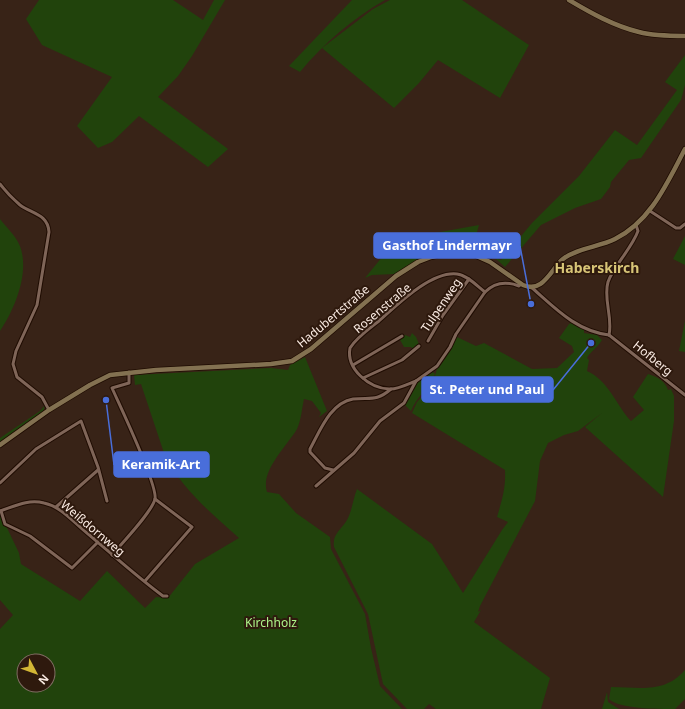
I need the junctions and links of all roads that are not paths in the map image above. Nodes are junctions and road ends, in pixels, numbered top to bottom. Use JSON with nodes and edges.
{"nodes":[{"id":1,"x":569,"y":0,"type":"edge"},
{"id":2,"x":685,"y":36,"type":"edge"},
{"id":3,"x":685,"y":149,"type":"edge"},
{"id":4,"x":0,"y":184,"type":"edge"},
{"id":5,"x":650,"y":211,"type":"junction"},
{"id":6,"x":685,"y":224,"type":"edge"},
{"id":7,"x":636,"y":225,"type":"junction"},
{"id":8,"x":469,"y":279,"type":"junction"},
{"id":9,"x":521,"y":284,"type":"junction"},
{"id":10,"x":531,"y":287,"type":"junction"},
{"id":11,"x":485,"y":292,"type":"junction"},
{"id":12,"x":609,"y":335,"type":"junction"},
{"id":13,"x":402,"y":336,"type":"dead end"},
{"id":14,"x":428,"y":341,"type":"dead end"},
{"id":15,"x":420,"y":346,"type":"dead end"},
{"id":16,"x":353,"y":365,"type":"junction"},
{"id":17,"x":129,"y":372,"type":"junction"},
{"id":18,"x":363,"y":378,"type":"junction"},
{"id":19,"x":416,"y":381,"type":"junction"},
{"id":20,"x":391,"y":389,"type":"junction"},
{"id":21,"x":685,"y":395,"type":"edge"},
{"id":22,"x":49,"y":410,"type":"junction"},
{"id":23,"x":0,"y":445,"type":"edge"},
{"id":24,"x":98,"y":470,"type":"junction"},
{"id":25,"x":334,"y":470,"type":"junction"},
{"id":26,"x":0,"y":483,"type":"edge"},
{"id":27,"x":316,"y":486,"type":"dead end"},
{"id":28,"x":155,"y":499,"type":"junction"},
{"id":29,"x":107,"y":501,"type":"dead end"},
{"id":30,"x":56,"y":507,"type":"junction"},
{"id":31,"x":0,"y":511,"type":"edge"},
{"id":32,"x":98,"y":542,"type":"junction"},
{"id":33,"x":112,"y":555,"type":"junction"},
{"id":34,"x":145,"y":581,"type":"junction"},
{"id":35,"x":167,"y":596,"type":"dead end"}],
"edges":[{"from":1,"to":2,"type":"street"},
{"from":3,"to":5,"type":"street"},
{"from":4,"to":22,"type":"street"},
{"from":5,"to":6,"type":"street"},
{"from":5,"to":7,"type":"street"},
{"from":7,"to":10,"type":"street"},
{"from":7,"to":12,"type":"street"},
{"from":8,"to":11,"type":"street","name":"Rosenstraße"},
{"from":8,"to":14,"type":"street","name":"Tulpenweg"},
{"from":8,"to":16,"type":"street","name":"Rosenstraße"},
{"from":9,"to":10,"type":"street","name":"Hadubertstraße"},
{"from":9,"to":11,"type":"street"},
{"from":9,"to":17,"type":"street","name":"Hadubertstraße"},
{"from":10,"to":12,"type":"street"},
{"from":11,"to":19,"type":"street"},
{"from":12,"to":21,"type":"street","name":"Hofberg"},
{"from":13,"to":16,"type":"street"},
{"from":15,"to":18,"type":"street","name":"Tulpenweg"},
{"from":16,"to":18,"type":"street"},
{"from":17,"to":22,"type":"street","name":"Hadubertstraße"},
{"from":17,"to":28,"type":"street"},
{"from":18,"to":20,"type":"street"},
{"from":19,"to":20,"type":"street"},
{"from":19,"to":25,"type":"street"},
{"from":20,"to":25,"type":"street"},
{"from":22,"to":23,"type":"street","name":"Hadubertstraße"},
{"from":24,"to":26,"type":"street"},
{"from":24,"to":29,"type":"street"},
{"from":24,"to":30,"type":"street"},
{"from":25,"to":27,"type":"street"},
{"from":28,"to":33,"type":"street"},
{"from":28,"to":34,"type":"street"},
{"from":30,"to":31,"type":"street","name":"Weißdornweg"},
{"from":30,"to":32,"type":"street","name":"Weißdornweg"},
{"from":31,"to":32,"type":"street"},
{"from":32,"to":33,"type":"street","name":"Weißdornweg"},
{"from":33,"to":34,"type":"street","name":"Weißdornweg"},
{"from":34,"to":35,"type":"street","name":"Weißdornweg"}]}
